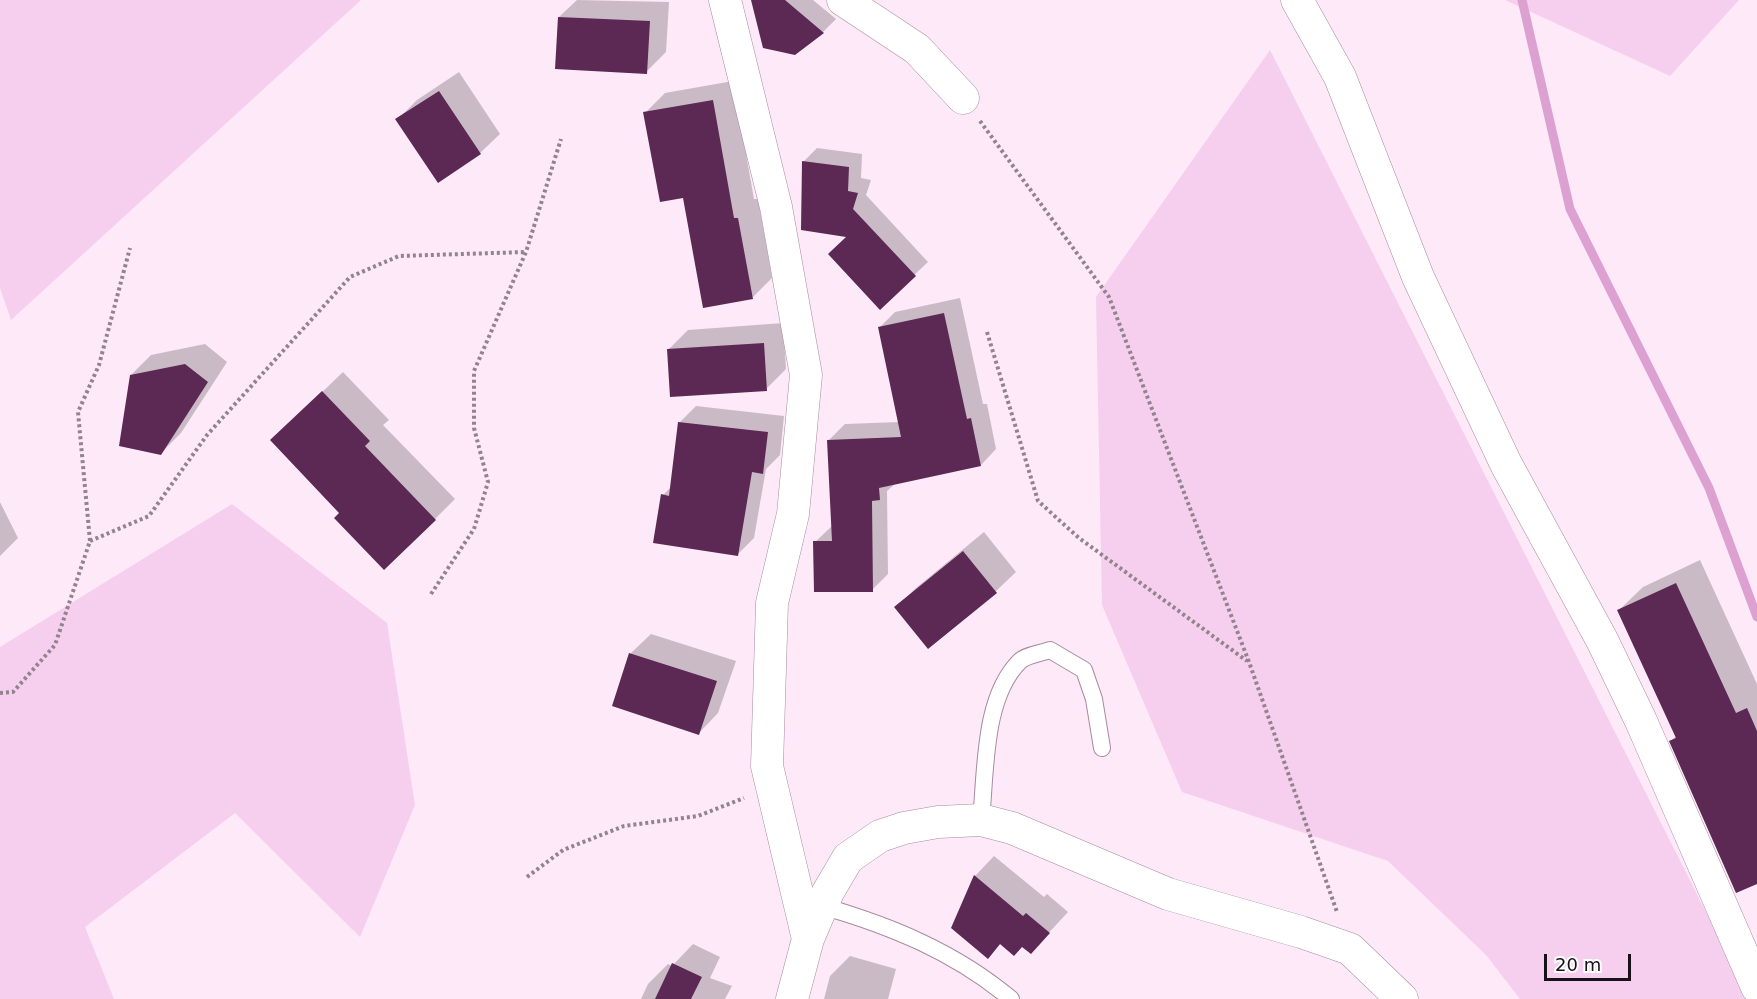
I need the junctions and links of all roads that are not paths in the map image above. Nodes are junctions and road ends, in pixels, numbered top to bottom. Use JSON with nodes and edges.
{"nodes":[{"id":1,"x":725,"y":0,"type":"edge"},
{"id":2,"x":843,"y":0,"type":"edge"},
{"id":3,"x":1298,"y":0,"type":"edge"},
{"id":4,"x":963,"y":98,"type":"road end"},
{"id":5,"x":1102,"y":748,"type":"dead end"},
{"id":6,"x":981,"y":820,"type":"junction"},
{"id":7,"x":822,"y":906,"type":"junction"},
{"id":8,"x":808,"y":939,"type":"junction"},
{"id":9,"x":1757,"y":987,"type":"edge"},
{"id":10,"x":1392,"y":993,"type":"edge"},
{"id":11,"x":792,"y":999,"type":"edge"},
{"id":12,"x":1011,"y":999,"type":"edge"}],
"edges":[{"from":1,"to":8,"type":"street"},
{"from":2,"to":4,"type":"street"},
{"from":3,"to":9,"type":"street"},
{"from":5,"to":6,"type":"lane"},
{"from":6,"to":7,"type":"street"},
{"from":6,"to":10,"type":"street"},
{"from":7,"to":8,"type":"street"},
{"from":7,"to":12,"type":"lane"},
{"from":8,"to":11,"type":"street"}]}
